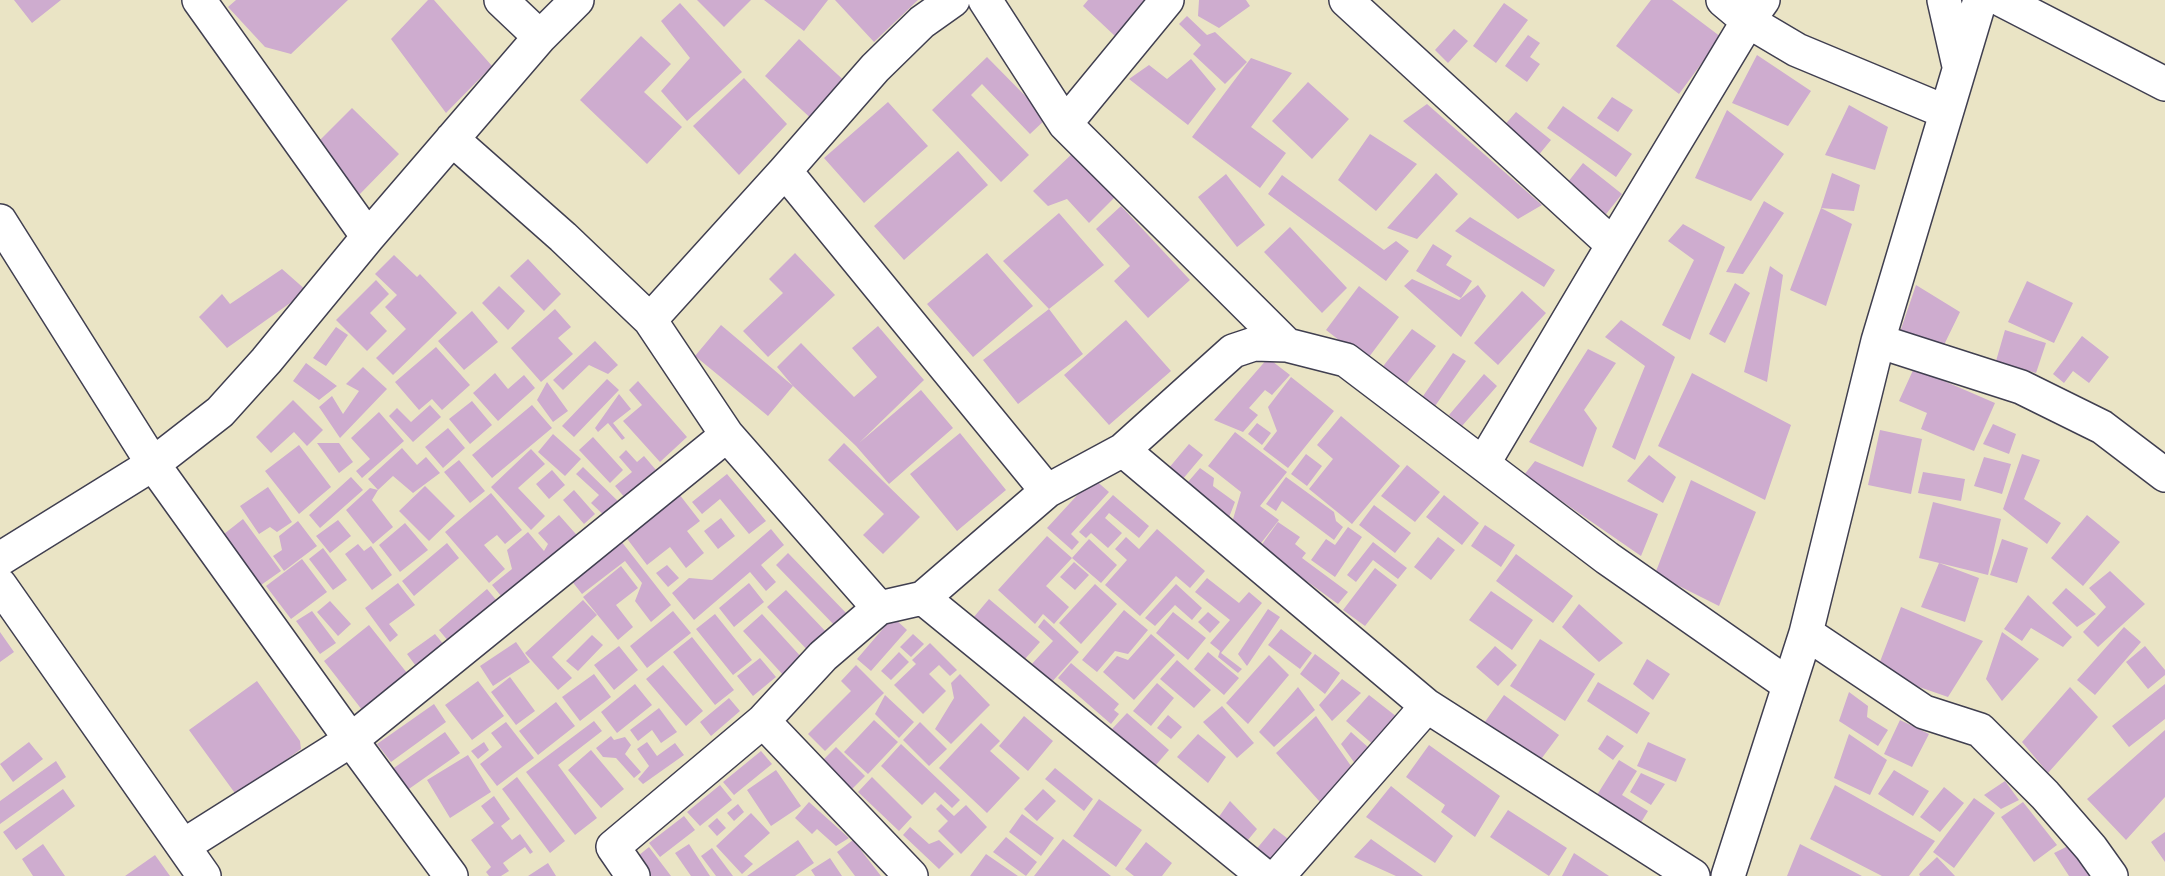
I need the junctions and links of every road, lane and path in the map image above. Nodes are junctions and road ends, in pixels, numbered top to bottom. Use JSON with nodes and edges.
{"nodes":[{"id":1,"x":199,"y":0,"type":"edge"},
{"id":2,"x":501,"y":0,"type":"edge"},
{"id":3,"x":576,"y":0,"type":"edge"},
{"id":4,"x":953,"y":0,"type":"edge"},
{"id":5,"x":985,"y":0,"type":"edge"},
{"id":6,"x":1167,"y":0,"type":"edge"},
{"id":7,"x":1346,"y":0,"type":"edge"},
{"id":8,"x":1723,"y":0,"type":"edge"},
{"id":9,"x":1944,"y":0,"type":"edge"},
{"id":10,"x":1980,"y":0,"type":"edge"},
{"id":11,"x":2002,"y":0,"type":"edge"},
{"id":12,"x":1755,"y":10,"type":"edge"},
{"id":13,"x":540,"y":37,"type":"junction"},
{"id":14,"x":1959,"y":67,"type":"junction"},
{"id":15,"x":2165,"y":84,"type":"edge"},
{"id":16,"x":1946,"y":112,"type":"junction"},
{"id":17,"x":1065,"y":124,"type":"junction"},
{"id":18,"x":452,"y":139,"type":"junction"},
{"id":19,"x":785,"y":171,"type":"junction"},
{"id":20,"x":0,"y":221,"type":"edge"},
{"id":21,"x":368,"y":237,"type":"junction"},
{"id":22,"x":1613,"y":245,"type":"junction"},
{"id":23,"x":650,"y":320,"type":"junction"},
{"id":24,"x":1878,"y":341,"type":"junction"},
{"id":25,"x":1287,"y":345,"type":"junction"},
{"id":26,"x":727,"y":435,"type":"junction"},
{"id":27,"x":1124,"y":450,"type":"junction"},
{"id":28,"x":153,"y":464,"type":"junction"},
{"id":29,"x":1483,"y":464,"type":"junction"},
{"id":30,"x":2165,"y":475,"type":"edge"},
{"id":31,"x":1047,"y":491,"type":"junction"},
{"id":32,"x":0,"y":559,"type":"edge"},
{"id":33,"x":0,"y":585,"type":"edge"},
{"id":34,"x":923,"y":598,"type":"junction"},
{"id":35,"x":879,"y":608,"type":"junction"},
{"id":36,"x":1806,"y":633,"type":"junction"},
{"id":37,"x":1789,"y":685,"type":"junction"},
{"id":38,"x":1426,"y":706,"type":"junction"},
{"id":39,"x":763,"y":721,"type":"junction"},
{"id":40,"x":351,"y":740,"type":"junction"},
{"id":41,"x":183,"y":846,"type":"junction"},
{"id":42,"x":204,"y":876,"type":"edge"},
{"id":43,"x":451,"y":876,"type":"edge"},
{"id":44,"x":633,"y":876,"type":"edge"},
{"id":45,"x":911,"y":876,"type":"edge"},
{"id":46,"x":1264,"y":876,"type":"edge"},
{"id":47,"x":1278,"y":876,"type":"edge"},
{"id":48,"x":1694,"y":876,"type":"edge"},
{"id":49,"x":1728,"y":876,"type":"edge"},
{"id":50,"x":2111,"y":876,"type":"edge"}],
"edges":[{"from":1,"to":21,"type":"street"},
{"from":2,"to":13,"type":"street"},
{"from":3,"to":13,"type":"street"},
{"from":4,"to":19,"type":"street"},
{"from":5,"to":17,"type":"street"},
{"from":6,"to":17,"type":"street"},
{"from":7,"to":22,"type":"street"},
{"from":8,"to":12,"type":"street"},
{"from":9,"to":14,"type":"street"},
{"from":10,"to":14,"type":"street"},
{"from":11,"to":15,"type":"street"},
{"from":12,"to":16,"type":"street"},
{"from":12,"to":22,"type":"street"},
{"from":13,"to":18,"type":"street"},
{"from":14,"to":16,"type":"street"},
{"from":16,"to":24,"type":"street"},
{"from":17,"to":25,"type":"street"},
{"from":18,"to":21,"type":"street"},
{"from":18,"to":23,"type":"street"},
{"from":19,"to":23,"type":"street"},
{"from":19,"to":31,"type":"street"},
{"from":20,"to":28,"type":"street"},
{"from":21,"to":28,"type":"street"},
{"from":22,"to":29,"type":"street"},
{"from":23,"to":26,"type":"street"},
{"from":24,"to":30,"type":"street"},
{"from":24,"to":36,"type":"street"},
{"from":25,"to":27,"type":"street"},
{"from":25,"to":29,"type":"street"},
{"from":26,"to":35,"type":"street"},
{"from":26,"to":40,"type":"street"},
{"from":27,"to":31,"type":"street"},
{"from":27,"to":38,"type":"street"},
{"from":28,"to":32,"type":"street"},
{"from":28,"to":40,"type":"street"},
{"from":29,"to":37,"type":"street"},
{"from":31,"to":34,"type":"street"},
{"from":33,"to":41,"type":"street"},
{"from":34,"to":35,"type":"street"},
{"from":34,"to":46,"type":"street"},
{"from":35,"to":39,"type":"street"},
{"from":36,"to":37,"type":"street"},
{"from":36,"to":50,"type":"street"},
{"from":37,"to":49,"type":"street"},
{"from":38,"to":47,"type":"street"},
{"from":38,"to":48,"type":"street"},
{"from":39,"to":44,"type":"street"},
{"from":39,"to":45,"type":"street"},
{"from":40,"to":41,"type":"street"},
{"from":40,"to":43,"type":"street"},
{"from":41,"to":42,"type":"street"}]}
